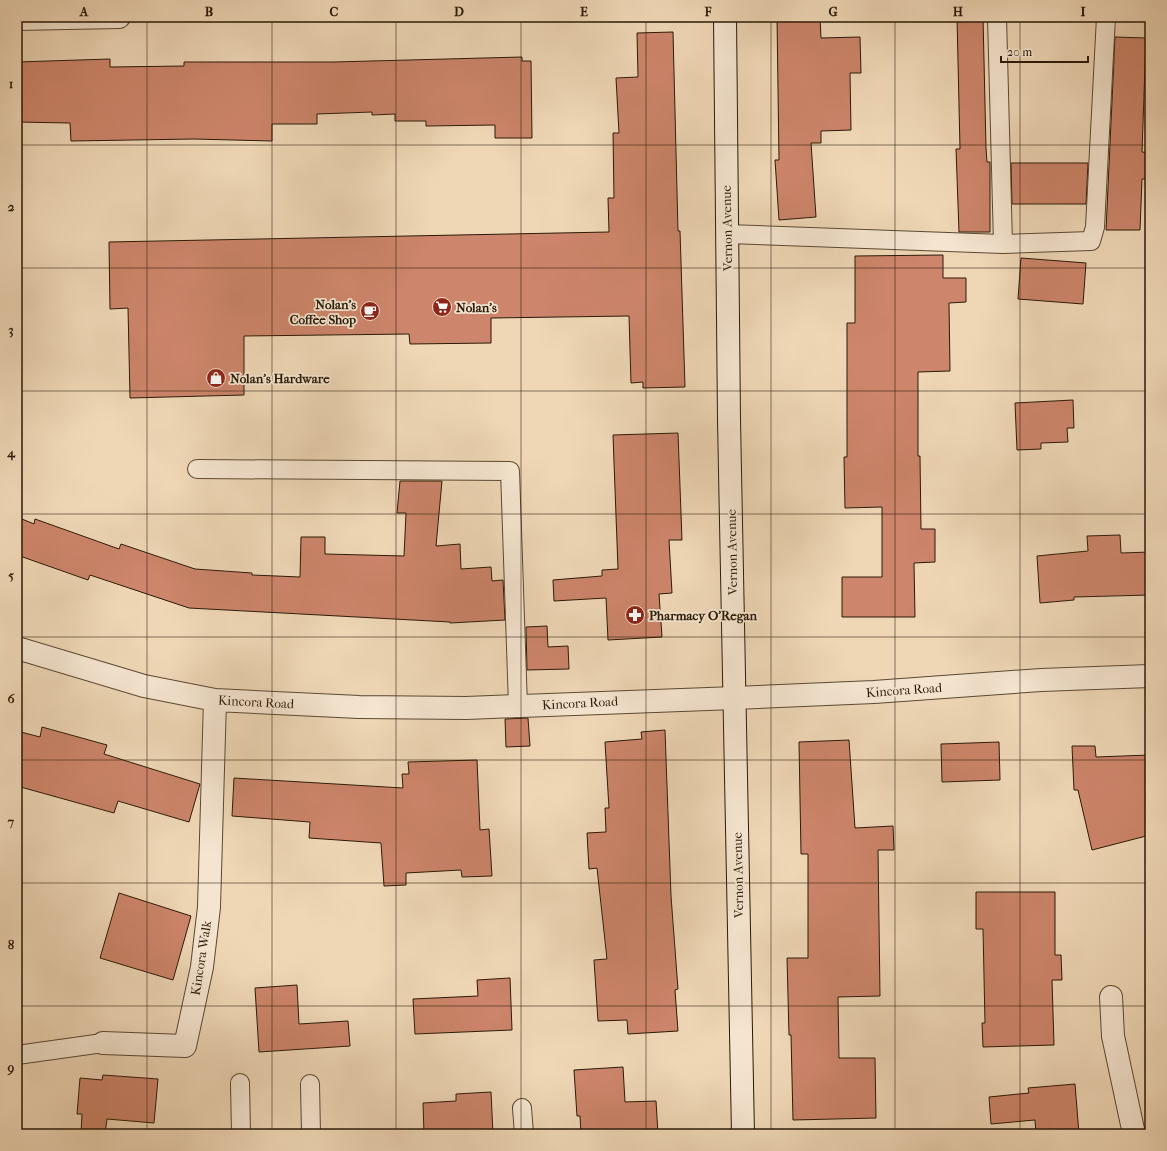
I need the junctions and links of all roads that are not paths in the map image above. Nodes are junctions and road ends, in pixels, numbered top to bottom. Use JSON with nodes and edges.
{"nodes":[{"id":1,"x":119,"y":17,"type":"edge"},
{"id":2,"x":725,"y":17,"type":"edge"},
{"id":3,"x":996,"y":17,"type":"edge"},
{"id":4,"x":1106,"y":17,"type":"edge"},
{"id":5,"x":17,"y":19,"type":"edge"},
{"id":6,"x":727,"y":234,"type":"junction"},
{"id":7,"x":1003,"y":244,"type":"junction"},
{"id":8,"x":197,"y":469,"type":"dead end"},
{"id":9,"x":17,"y":648,"type":"edge"},
{"id":10,"x":1150,"y":676,"type":"edge"},
{"id":11,"x":735,"y":698,"type":"junction"},
{"id":12,"x":215,"y":700,"type":"junction"},
{"id":13,"x":518,"y":706,"type":"junction"},
{"id":14,"x":1110,"y":997,"type":"dead end"},
{"id":15,"x":103,"y":1043,"type":"joint"},
{"id":16,"x":17,"y":1055,"type":"edge"},
{"id":17,"x":240,"y":1083,"type":"dead end"},
{"id":18,"x":310,"y":1084,"type":"dead end"},
{"id":19,"x":522,"y":1108,"type":"dead end"},
{"id":20,"x":241,"y":1134,"type":"edge"},
{"id":21,"x":311,"y":1134,"type":"edge"},
{"id":22,"x":524,"y":1134,"type":"edge"},
{"id":23,"x":743,"y":1134,"type":"edge"},
{"id":24,"x":1134,"y":1134,"type":"edge"}],
"edges":[{"from":1,"to":5,"type":"street"},
{"from":2,"to":6,"type":"street","name":"Vernon Avenue"},
{"from":3,"to":7,"type":"lane"},
{"from":4,"to":7,"type":"lane"},
{"from":6,"to":7,"type":"lane"},
{"from":6,"to":11,"type":"street","name":"Vernon Avenue"},
{"from":8,"to":13,"type":"lane"},
{"from":9,"to":12,"type":"street","name":"Kincora Road"},
{"from":10,"to":11,"type":"street","name":"Kincora Road"},
{"from":11,"to":13,"type":"street","name":"Kincora Road"},
{"from":11,"to":23,"type":"street","name":"Vernon Avenue"},
{"from":12,"to":13,"type":"street","name":"Kincora Road"},
{"from":12,"to":15,"type":"street","name":"Kincora Walk"},
{"from":14,"to":24,"type":"street"},
{"from":15,"to":16,"type":"lane","name":"Kincora Walk"},
{"from":17,"to":20,"type":"lane"},
{"from":18,"to":21,"type":"lane"},
{"from":19,"to":22,"type":"lane"}]}
